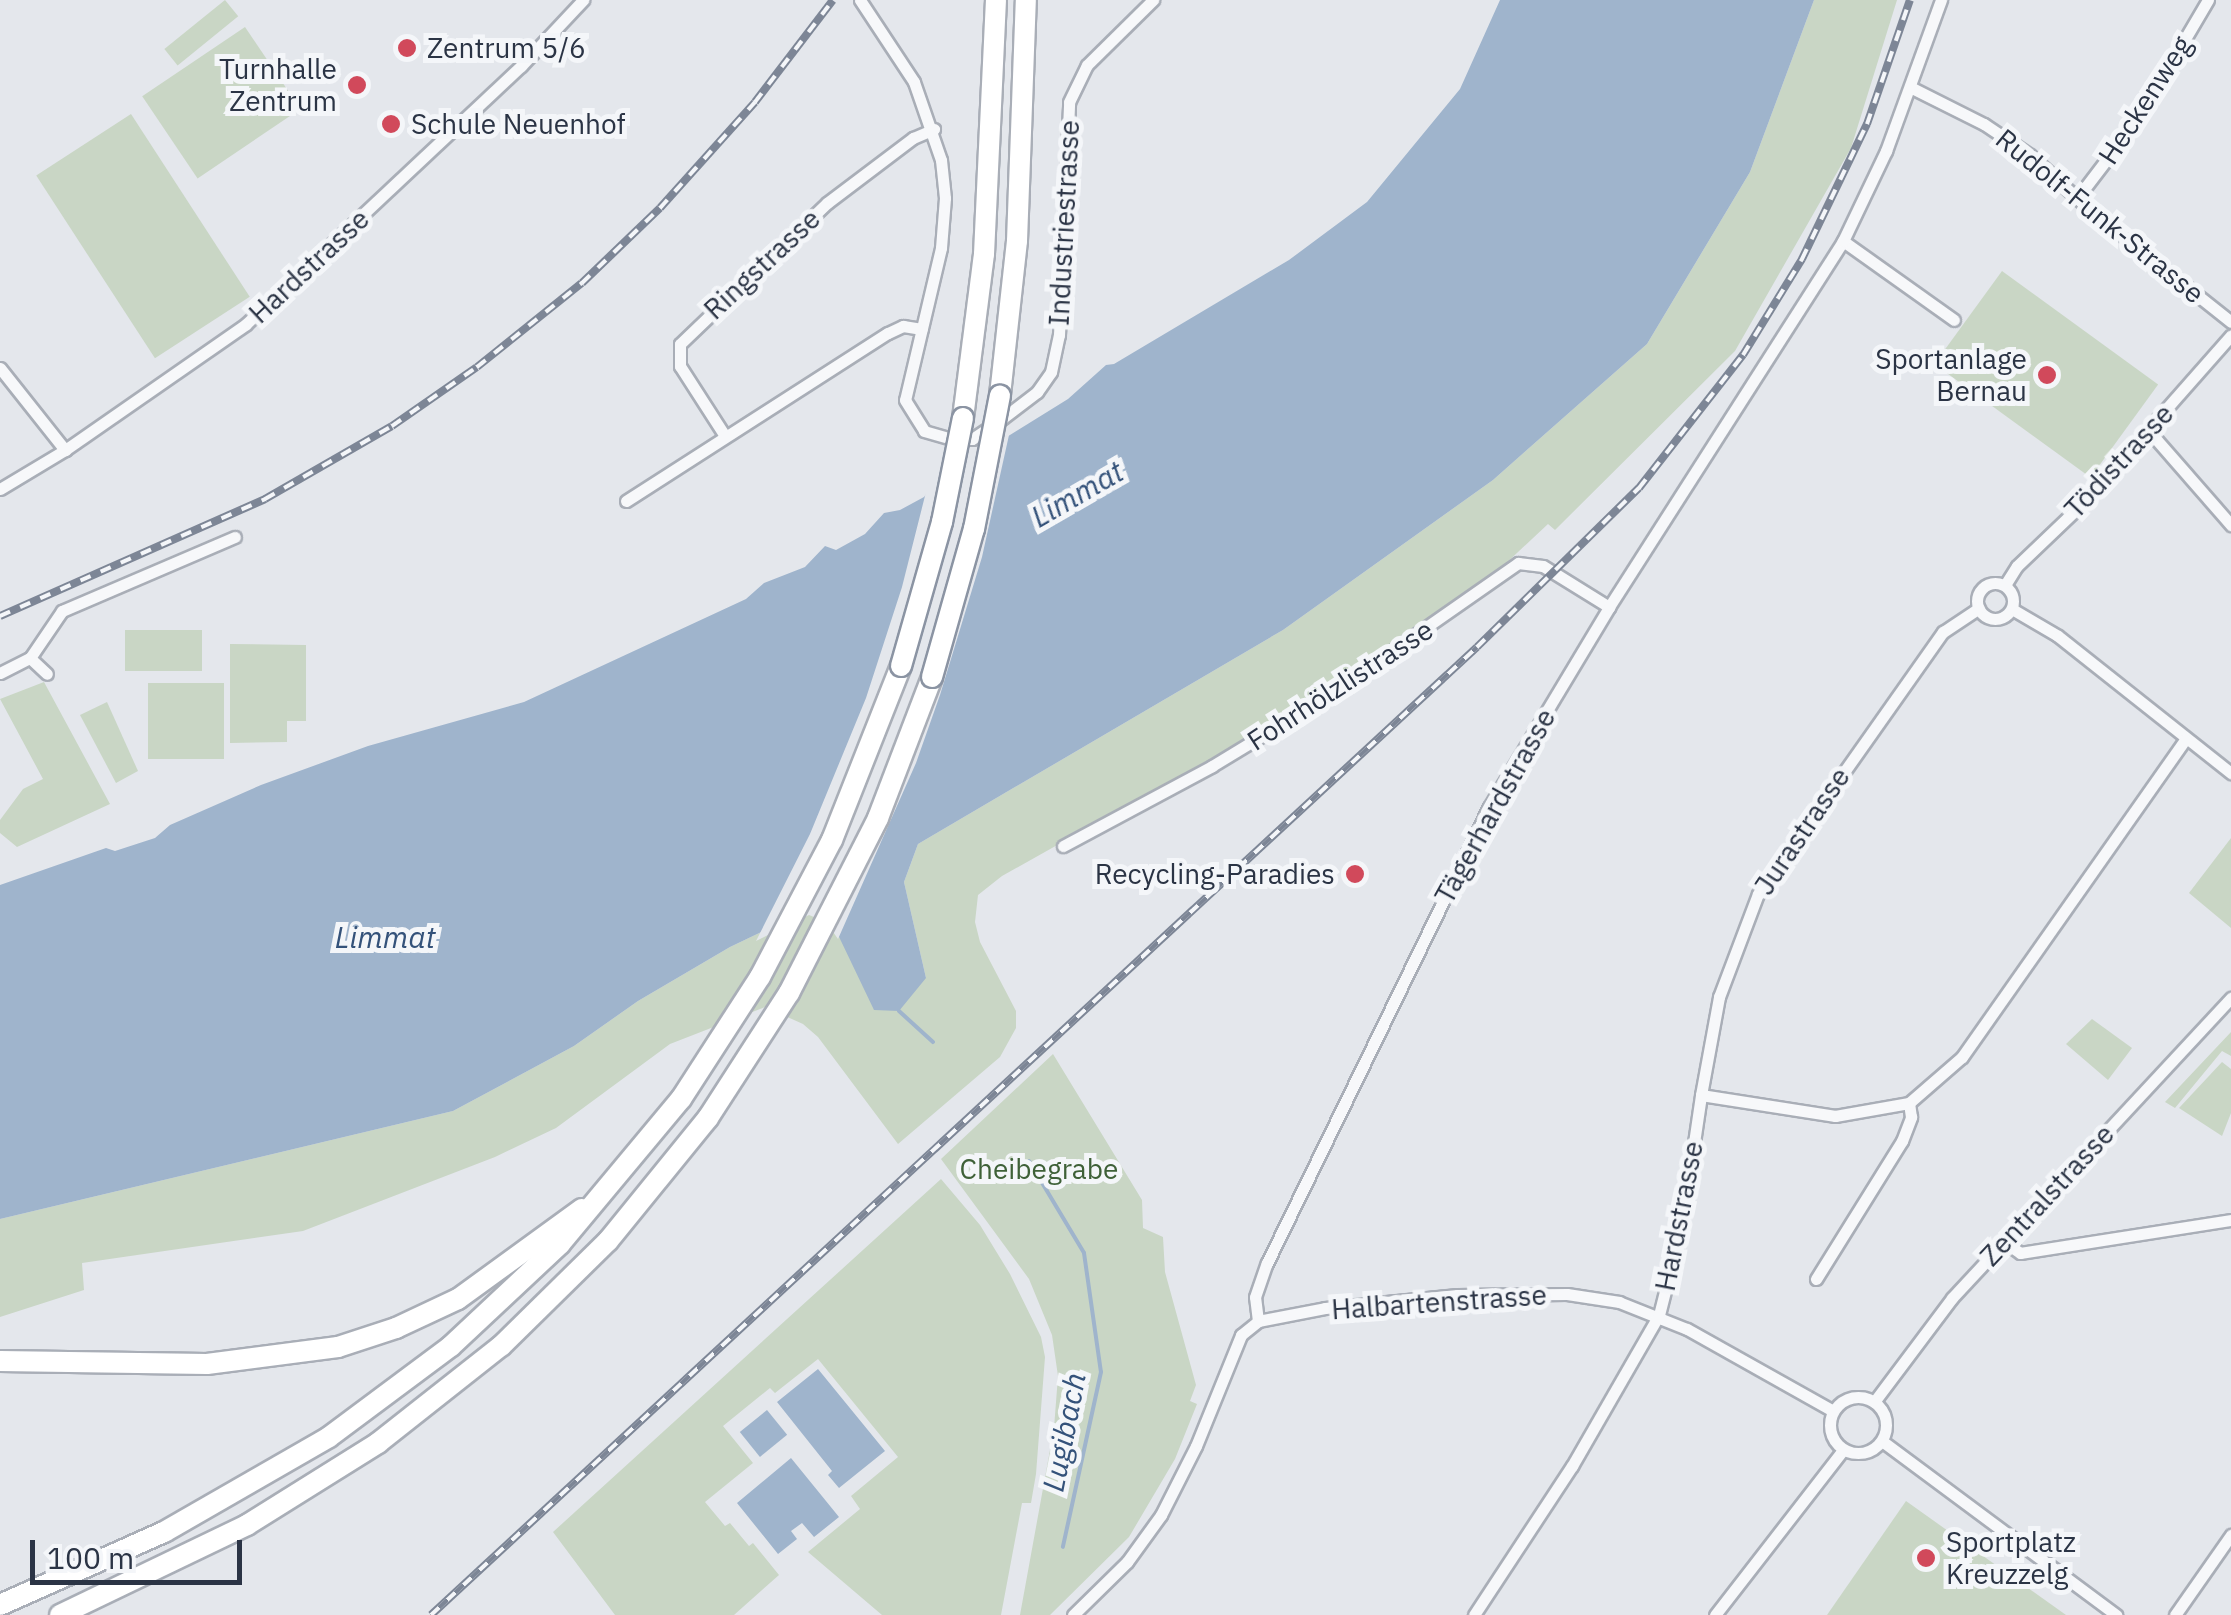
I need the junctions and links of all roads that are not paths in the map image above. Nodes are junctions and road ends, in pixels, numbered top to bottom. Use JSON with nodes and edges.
{"nodes":[{"id":1,"x":583,"y":0,"type":"edge"},
{"id":2,"x":860,"y":0,"type":"edge"},
{"id":3,"x":996,"y":0,"type":"edge"},
{"id":4,"x":1026,"y":0,"type":"edge"},
{"id":5,"x":1154,"y":0,"type":"edge"},
{"id":6,"x":1941,"y":0,"type":"edge"},
{"id":7,"x":2208,"y":0,"type":"edge"},
{"id":8,"x":1912,"y":88,"type":"junction"},
{"id":9,"x":934,"y":129,"type":"junction"},
{"id":10,"x":2078,"y":197,"type":"junction"},
{"id":11,"x":1843,"y":241,"type":"junction"},
{"id":12,"x":1954,"y":320,"type":"dead end"},
{"id":13,"x":2231,"y":322,"type":"edge"},
{"id":14,"x":922,"y":329,"type":"junction"},
{"id":15,"x":2231,"y":335,"type":"edge"},
{"id":16,"x":0,"y":368,"type":"edge"},
{"id":17,"x":2149,"y":431,"type":"junction"},
{"id":18,"x":725,"y":436,"type":"junction"},
{"id":19,"x":65,"y":450,"type":"junction"},
{"id":20,"x":0,"y":489,"type":"edge"},
{"id":21,"x":626,"y":501,"type":"dead end"},
{"id":22,"x":2231,"y":525,"type":"edge"},
{"id":23,"x":235,"y":537,"type":"dead end"},
{"id":24,"x":2005,"y":585,"type":"junction"},
{"id":25,"x":1609,"y":608,"type":"junction"},
{"id":26,"x":1978,"y":608,"type":"junction"},
{"id":27,"x":2012,"y":609,"type":"junction"},
{"id":28,"x":30,"y":658,"type":"junction"},
{"id":29,"x":0,"y":673,"type":"edge"},
{"id":30,"x":47,"y":674,"type":"dead end"},
{"id":31,"x":2184,"y":740,"type":"junction"},
{"id":32,"x":2231,"y":773,"type":"edge"},
{"id":33,"x":1063,"y":846,"type":"dead end"},
{"id":34,"x":2231,"y":998,"type":"edge"},
{"id":35,"x":1701,"y":1096,"type":"junction"},
{"id":36,"x":1909,"y":1103,"type":"junction"},
{"id":37,"x":612,"y":1187,"type":"junction"},
{"id":38,"x":2231,"y":1220,"type":"edge"},
{"id":39,"x":2004,"y":1241,"type":"junction"},
{"id":40,"x":1816,"y":1280,"type":"dead end"},
{"id":41,"x":1658,"y":1315,"type":"junction"},
{"id":42,"x":1258,"y":1321,"type":"junction"},
{"id":43,"x":0,"y":1361,"type":"edge"},
{"id":44,"x":1874,"y":1402,"type":"junction"},
{"id":45,"x":1833,"y":1411,"type":"junction"},
{"id":46,"x":1882,"y":1441,"type":"junction"},
{"id":47,"x":1842,"y":1450,"type":"junction"},
{"id":48,"x":2231,"y":1535,"type":"edge"},
{"id":49,"x":0,"y":1605,"type":"edge"},
{"id":50,"x":1082,"y":1612,"type":"edge"},
{"id":51,"x":60,"y":1615,"type":"edge"},
{"id":52,"x":1474,"y":1615,"type":"edge"},
{"id":53,"x":1715,"y":1615,"type":"edge"},
{"id":54,"x":2116,"y":1615,"type":"edge"},
{"id":55,"x":2176,"y":1615,"type":"edge"}],
"edges":[{"from":1,"to":19,"type":"street","name":"Hardstrasse"},
{"from":2,"to":9,"type":"street"},
{"from":3,"to":37,"type":"highway","bridge":true},
{"from":4,"to":51,"type":"highway","bridge":true},
{"from":5,"to":14,"type":"street","name":"Industriestrasse"},
{"from":6,"to":8,"type":"street","name":"Tägerhardstrasse"},
{"from":7,"to":10,"type":"street","name":"Heckenweg"},
{"from":8,"to":10,"type":"street","name":"Rudolf-Funk-Strasse"},
{"from":8,"to":11,"type":"street","name":"Tägerhardstrasse"},
{"from":9,"to":14,"type":"street"},
{"from":9,"to":18,"type":"street","name":"Ringstrasse"},
{"from":10,"to":13,"type":"street","name":"Rudolf-Funk-Strasse"},
{"from":11,"to":12,"type":"street"},
{"from":11,"to":25,"type":"street","name":"Tägerhardstrasse"},
{"from":14,"to":18,"type":"street"},
{"from":15,"to":17,"type":"street","name":"Tödistrasse"},
{"from":16,"to":19,"type":"street"},
{"from":17,"to":22,"type":"street"},
{"from":17,"to":24,"type":"street","name":"Tödistrasse"},
{"from":18,"to":21,"type":"street"},
{"from":19,"to":20,"type":"street","name":"Hardstrasse"},
{"from":23,"to":28,"type":"street"},
{"from":24,"to":26,"type":"street"},
{"from":24,"to":27,"type":"street"},
{"from":25,"to":33,"type":"street","name":"Fohrhölzlistrasse"},
{"from":25,"to":42,"type":"street","name":"Tägerhardstrasse"},
{"from":26,"to":27,"type":"street"},
{"from":26,"to":35,"type":"street","name":"Jurastrasse"},
{"from":27,"to":31,"type":"street"},
{"from":28,"to":29,"type":"street"},
{"from":28,"to":30,"type":"street"},
{"from":31,"to":32,"type":"street"},
{"from":31,"to":36,"type":"street"},
{"from":34,"to":39,"type":"street","name":"Zentralstrasse"},
{"from":35,"to":36,"type":"street"},
{"from":35,"to":41,"type":"street","name":"Hardstrasse"},
{"from":36,"to":40,"type":"street"},
{"from":37,"to":43,"type":"highway"},
{"from":37,"to":49,"type":"highway"},
{"from":38,"to":39,"type":"street"},
{"from":39,"to":44,"type":"street","name":"Zentralstrasse"},
{"from":41,"to":42,"type":"street","name":"Halbartenstrasse"},
{"from":41,"to":45,"type":"street","name":"Halbartenstrasse"},
{"from":41,"to":52,"type":"street","name":"Hardstrasse"},
{"from":42,"to":50,"type":"street","name":"Tägerhardstrasse"},
{"from":44,"to":45,"type":"street"},
{"from":44,"to":46,"type":"street"},
{"from":45,"to":47,"type":"street"},
{"from":46,"to":47,"type":"street"},
{"from":46,"to":54,"type":"street"},
{"from":47,"to":53,"type":"street"},
{"from":48,"to":55,"type":"street"}]}
